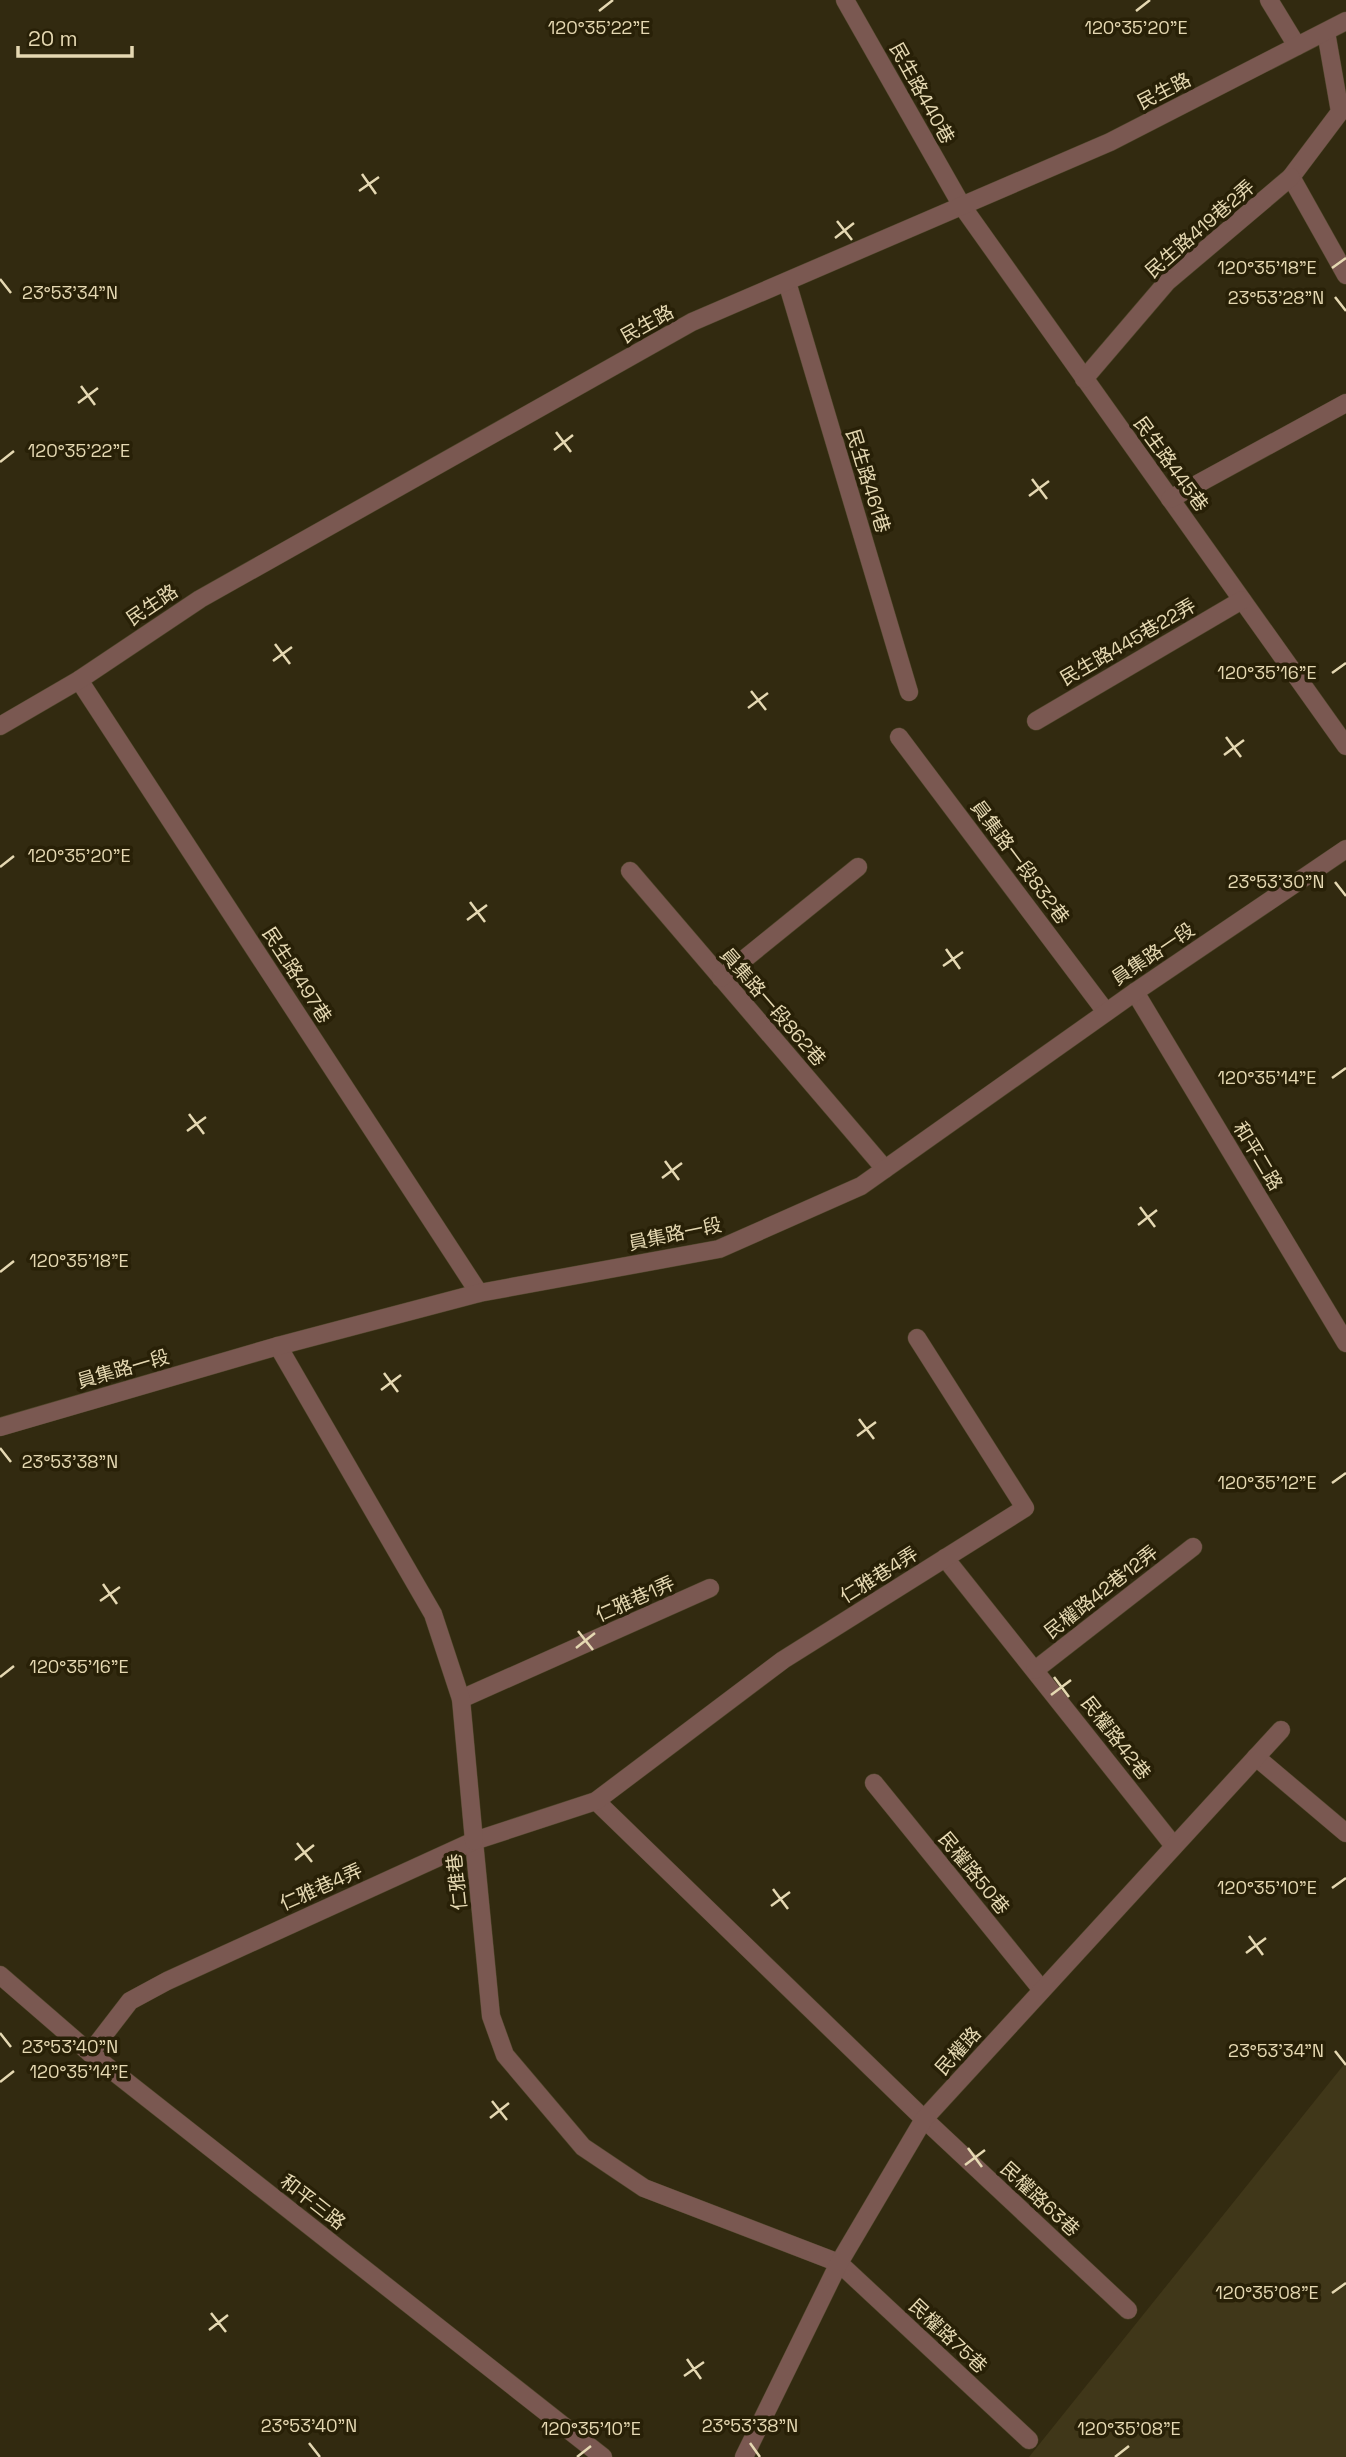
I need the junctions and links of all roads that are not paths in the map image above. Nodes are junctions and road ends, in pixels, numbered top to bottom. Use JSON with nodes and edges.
{"nodes":[{"id":1,"x":845,"y":0,"type":"edge"},
{"id":2,"x":1269,"y":0,"type":"edge"},
{"id":3,"x":1346,"y":21,"type":"edge"},
{"id":4,"x":1326,"y":32,"type":"junction"},
{"id":5,"x":1297,"y":46,"type":"junction"},
{"id":6,"x":1291,"y":177,"type":"junction"},
{"id":7,"x":962,"y":206,"type":"junction"},
{"id":8,"x":1346,"y":275,"type":"edge"},
{"id":9,"x":787,"y":282,"type":"junction"},
{"id":10,"x":1084,"y":379,"type":"junction"},
{"id":11,"x":1346,"y":403,"type":"edge"},
{"id":12,"x":1170,"y":499,"type":"junction"},
{"id":13,"x":1242,"y":600,"type":"junction"},
{"id":14,"x":79,"y":680,"type":"junction"},
{"id":15,"x":909,"y":692,"type":"dead end"},
{"id":16,"x":1036,"y":721,"type":"dead end"},
{"id":17,"x":0,"y":726,"type":"edge"},
{"id":18,"x":900,"y":737,"type":"dead end"},
{"id":19,"x":1346,"y":746,"type":"edge"},
{"id":20,"x":1346,"y":849,"type":"edge"},
{"id":21,"x":858,"y":867,"type":"dead end"},
{"id":22,"x":630,"y":871,"type":"dead end"},
{"id":23,"x":721,"y":978,"type":"junction"},
{"id":24,"x":1135,"y":992,"type":"junction"},
{"id":25,"x":1106,"y":1012,"type":"junction"},
{"id":26,"x":885,"y":1169,"type":"junction"},
{"id":27,"x":479,"y":1293,"type":"junction"},
{"id":28,"x":917,"y":1338,"type":"dead end"},
{"id":29,"x":1346,"y":1343,"type":"edge"},
{"id":30,"x":278,"y":1346,"type":"junction"},
{"id":31,"x":0,"y":1427,"type":"edge"},
{"id":32,"x":1193,"y":1547,"type":"dead end"},
{"id":33,"x":945,"y":1558,"type":"junction"},
{"id":34,"x":710,"y":1588,"type":"dead end"},
{"id":35,"x":1035,"y":1670,"type":"junction"},
{"id":36,"x":461,"y":1699,"type":"junction"},
{"id":37,"x":1281,"y":1730,"type":"dead end"},
{"id":38,"x":1256,"y":1757,"type":"junction"},
{"id":39,"x":874,"y":1783,"type":"dead end"},
{"id":40,"x":596,"y":1801,"type":"junction"},
{"id":41,"x":1346,"y":1833,"type":"edge"},
{"id":42,"x":474,"y":1841,"type":"junction"},
{"id":43,"x":1174,"y":1846,"type":"junction"},
{"id":44,"x":0,"y":1975,"type":"edge"},
{"id":45,"x":1042,"y":1990,"type":"junction"},
{"id":46,"x":90,"y":2053,"type":"junction"},
{"id":47,"x":924,"y":2119,"type":"junction"},
{"id":48,"x":839,"y":2263,"type":"junction"},
{"id":49,"x":1128,"y":2310,"type":"dead end"},
{"id":50,"x":1029,"y":2440,"type":"dead end"},
{"id":51,"x":603,"y":2457,"type":"edge"},
{"id":52,"x":744,"y":2457,"type":"edge"}],
"edges":[{"from":1,"to":7,"type":"street","name":"民生路440巷"},
{"from":2,"to":5,"type":"street"},
{"from":3,"to":4,"type":"street","name":"民生路"},
{"from":4,"to":5,"type":"street","name":"民生路"},
{"from":4,"to":6,"type":"street","name":"民生路419巷2弄"},
{"from":5,"to":7,"type":"street","name":"民生路"},
{"from":6,"to":8,"type":"street"},
{"from":6,"to":10,"type":"street","name":"民生路419巷2弄"},
{"from":7,"to":9,"type":"street","name":"民生路"},
{"from":7,"to":10,"type":"street","name":"民生路445巷"},
{"from":9,"to":14,"type":"street","name":"民生路"},
{"from":9,"to":15,"type":"street","name":"民生路461巷"},
{"from":10,"to":12,"type":"street","name":"民生路445巷"},
{"from":11,"to":12,"type":"street"},
{"from":12,"to":13,"type":"street","name":"民生路445巷"},
{"from":13,"to":16,"type":"street","name":"民生路445巷22弄"},
{"from":13,"to":19,"type":"street","name":"民生路445巷"},
{"from":14,"to":17,"type":"street","name":"民生路"},
{"from":14,"to":27,"type":"street","name":"民生路497巷"},
{"from":18,"to":25,"type":"street","name":"員集路一段832巷"},
{"from":20,"to":24,"type":"street","name":"員集路一段"},
{"from":21,"to":23,"type":"street"},
{"from":22,"to":23,"type":"street","name":"員集路一段862巷"},
{"from":23,"to":26,"type":"street","name":"員集路一段862巷"},
{"from":24,"to":25,"type":"street","name":"員集路一段"},
{"from":24,"to":29,"type":"street","name":"和平二路"},
{"from":25,"to":26,"type":"street","name":"員集路一段"},
{"from":26,"to":27,"type":"street","name":"員集路一段"},
{"from":27,"to":30,"type":"street","name":"員集路一段"},
{"from":28,"to":33,"type":"street","name":"仁雅巷4弄"},
{"from":30,"to":31,"type":"street","name":"員集路一段"},
{"from":30,"to":36,"type":"street","name":"仁雅巷"},
{"from":32,"to":35,"type":"street","name":"民權路42巷12弄"},
{"from":33,"to":35,"type":"street","name":"民權路42巷"},
{"from":33,"to":40,"type":"street","name":"仁雅巷4弄"},
{"from":34,"to":36,"type":"street","name":"仁雅巷1弄"},
{"from":35,"to":43,"type":"street","name":"民權路42巷"},
{"from":36,"to":42,"type":"street","name":"仁雅巷"},
{"from":37,"to":38,"type":"street","name":"民權路"},
{"from":38,"to":41,"type":"street"},
{"from":38,"to":43,"type":"street","name":"民權路"},
{"from":39,"to":45,"type":"street","name":"民權路50巷"},
{"from":40,"to":42,"type":"street","name":"仁雅巷4弄"},
{"from":40,"to":47,"type":"street"},
{"from":42,"to":46,"type":"street","name":"仁雅巷4弄"},
{"from":42,"to":48,"type":"street","name":"仁雅巷"},
{"from":43,"to":45,"type":"street","name":"民權路"},
{"from":44,"to":46,"type":"street","name":"和平三路"},
{"from":45,"to":47,"type":"street","name":"民權路"},
{"from":46,"to":51,"type":"street","name":"和平三路"},
{"from":47,"to":48,"type":"street","name":"民權路"},
{"from":47,"to":49,"type":"street","name":"民權路63巷"},
{"from":48,"to":50,"type":"street","name":"民權路75巷"},
{"from":48,"to":52,"type":"street","name":"民權路"}]}
